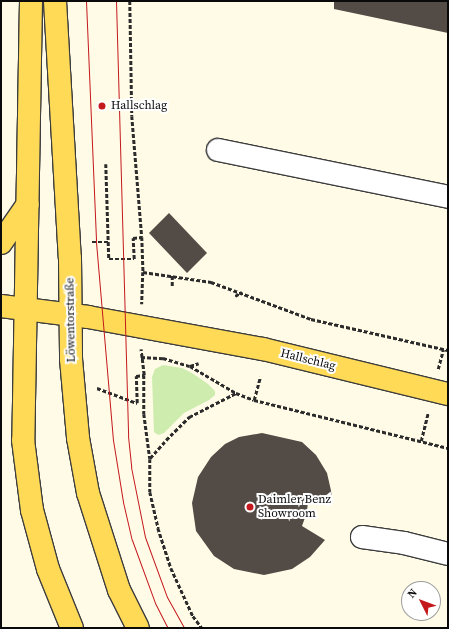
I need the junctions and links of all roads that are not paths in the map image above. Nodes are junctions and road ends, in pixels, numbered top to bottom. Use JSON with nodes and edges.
{"nodes":[{"id":1,"x":31,"y":1,"type":"edge"},
{"id":2,"x":55,"y":1,"type":"edge"},
{"id":3,"x":218,"y":150,"type":"dead end"},
{"id":4,"x":448,"y":197,"type":"edge"},
{"id":5,"x":28,"y":204,"type":"junction"},
{"id":6,"x":1,"y":243,"type":"edge"},
{"id":7,"x":1,"y":306,"type":"edge"},
{"id":8,"x":25,"y":308,"type":"junction"},
{"id":9,"x":71,"y":314,"type":"junction"},
{"id":10,"x":448,"y":394,"type":"edge"},
{"id":11,"x":362,"y":537,"type":"dead end"},
{"id":12,"x":448,"y":554,"type":"edge"},
{"id":13,"x":72,"y":628,"type":"edge"},
{"id":14,"x":138,"y":628,"type":"edge"}],
"edges":[{"from":1,"to":5,"type":"main road"},
{"from":2,"to":9,"type":"main road","name":"Löwentorstraße"},
{"from":3,"to":4,"type":"lane"},
{"from":5,"to":6,"type":"main road"},
{"from":5,"to":8,"type":"main road"},
{"from":7,"to":8,"type":"main road","name":"Hallschlag"},
{"from":8,"to":9,"type":"main road","name":"Hallschlag"},
{"from":8,"to":13,"type":"main road"},
{"from":9,"to":10,"type":"main road","name":"Hallschlag"},
{"from":9,"to":14,"type":"main road","name":"Löwentorstraße"},
{"from":11,"to":12,"type":"lane"}]}
